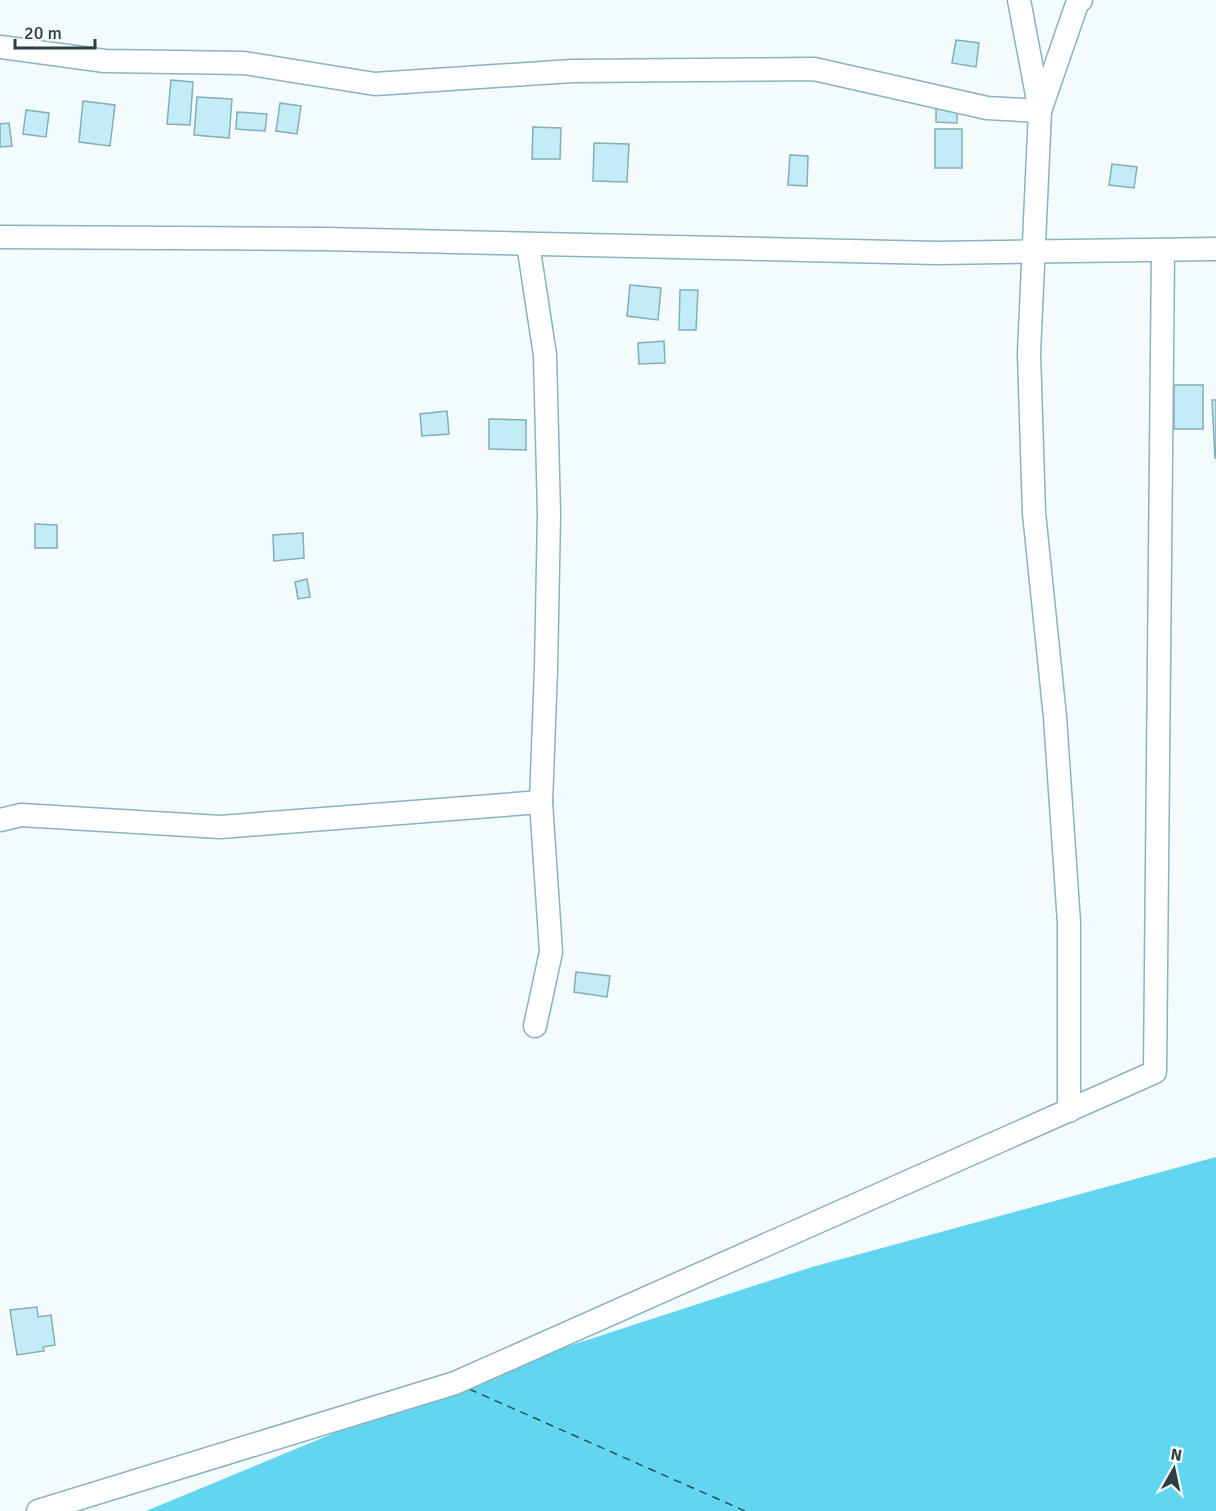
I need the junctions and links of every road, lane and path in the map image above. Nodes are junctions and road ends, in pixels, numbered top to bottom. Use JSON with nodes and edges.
{"nodes":[{"id":1,"x":1019,"y":0,"type":"edge"},
{"id":2,"x":1081,"y":0,"type":"edge"},
{"id":3,"x":0,"y":47,"type":"edge"},
{"id":4,"x":1040,"y":111,"type":"junction"},
{"id":5,"x":0,"y":237,"type":"edge"},
{"id":6,"x":528,"y":244,"type":"junction"},
{"id":7,"x":1216,"y":249,"type":"edge"},
{"id":8,"x":1163,"y":250,"type":"junction"},
{"id":9,"x":1033,"y":251,"type":"junction"},
{"id":10,"x":541,"y":802,"type":"junction"},
{"id":11,"x":0,"y":820,"type":"edge"},
{"id":12,"x":535,"y":1026,"type":"dead end"},
{"id":13,"x":1069,"y":1111,"type":"junction"},
{"id":14,"x":38,"y":1511,"type":"edge"}],
"edges":[{"from":1,"to":4,"type":"street"},
{"from":2,"to":4,"type":"street"},
{"from":3,"to":4,"type":"street"},
{"from":4,"to":9,"type":"street"},
{"from":5,"to":6,"type":"street"},
{"from":6,"to":9,"type":"street"},
{"from":6,"to":10,"type":"street"},
{"from":7,"to":8,"type":"street"},
{"from":8,"to":9,"type":"street"},
{"from":8,"to":13,"type":"street"},
{"from":9,"to":13,"type":"street"},
{"from":10,"to":11,"type":"street"},
{"from":10,"to":12,"type":"street"},
{"from":13,"to":14,"type":"street"}]}
